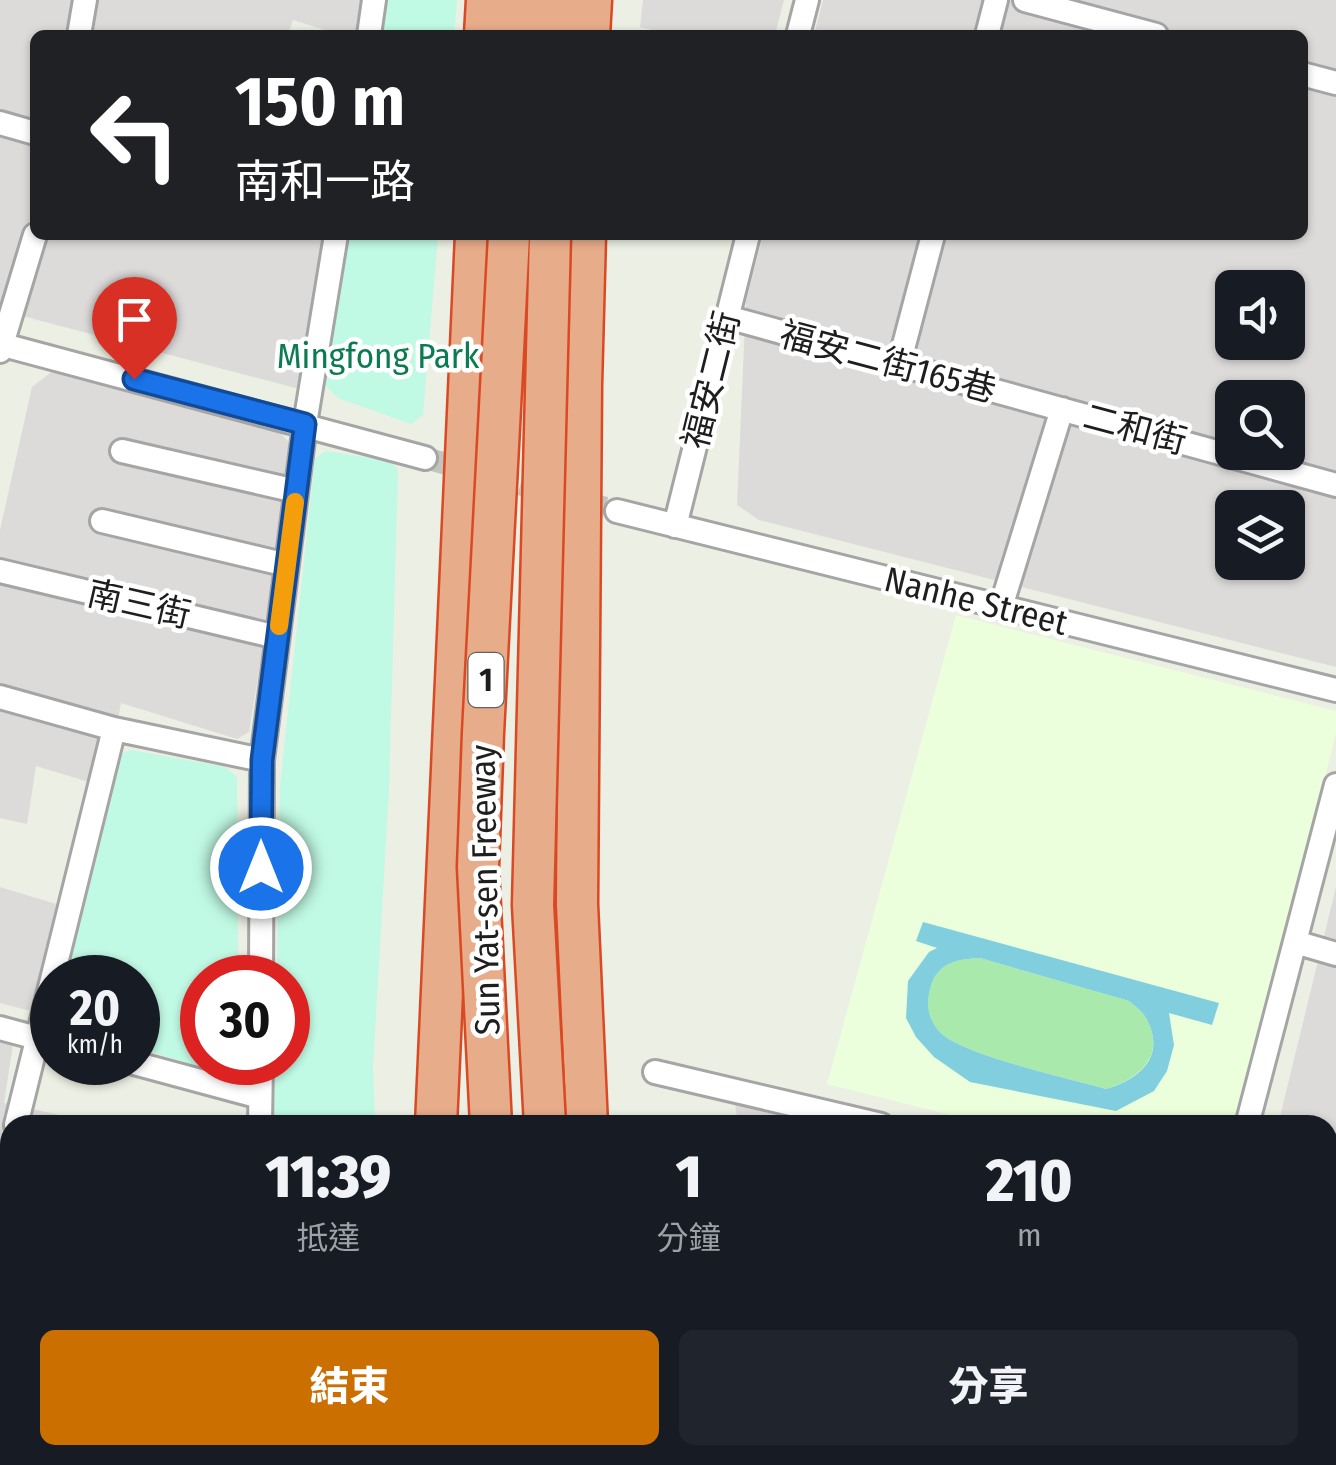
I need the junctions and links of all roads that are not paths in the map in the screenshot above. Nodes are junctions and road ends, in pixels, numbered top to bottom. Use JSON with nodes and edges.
{"nodes":[{"id":1,"x":86,"y":0,"type":"edge"},
{"id":2,"x":374,"y":0,"type":"edge"},
{"id":3,"x":556,"y":0,"type":"edge"},
{"id":4,"x":591,"y":0,"type":"edge"},
{"id":5,"x":807,"y":0,"type":"edge"},
{"id":6,"x":996,"y":0,"type":"edge"},
{"id":7,"x":1025,"y":0,"type":"edge"},
{"id":8,"x":493,"y":14,"type":"edge"},
{"id":9,"x":80,"y":30,"type":"edge"},
{"id":10,"x":370,"y":30,"type":"edge"},
{"id":11,"x":514,"y":30,"type":"edge"},
{"id":12,"x":555,"y":30,"type":"edge"},
{"id":13,"x":590,"y":30,"type":"edge"},
{"id":14,"x":799,"y":30,"type":"edge"},
{"id":15,"x":988,"y":30,"type":"edge"},
{"id":16,"x":1137,"y":30,"type":"edge"},
{"id":17,"x":1308,"y":76,"type":"edge"},
{"id":18,"x":1336,"y":83,"type":"edge"},
{"id":19,"x":0,"y":123,"type":"edge"},
{"id":20,"x":30,"y":132,"type":"edge"},
{"id":21,"x":33,"y":240,"type":"edge"},
{"id":22,"x":335,"y":240,"type":"edge"},
{"id":23,"x":478,"y":240,"type":"edge"},
{"id":24,"x":478,"y":240,"type":"edge"},
{"id":25,"x":509,"y":240,"type":"edge"},
{"id":26,"x":550,"y":240,"type":"edge"},
{"id":27,"x":582,"y":240,"type":"edge"},
{"id":28,"x":582,"y":240,"type":"edge"},
{"id":29,"x":747,"y":240,"type":"edge"},
{"id":30,"x":933,"y":240,"type":"edge"},
{"id":31,"x":727,"y":317,"type":"junction"},
{"id":32,"x":1,"y":346,"type":"edge"},
{"id":33,"x":899,"y":364,"type":"junction"},
{"id":34,"x":1056,"y":408,"type":"junction"},
{"id":35,"x":305,"y":424,"type":"junction"},
{"id":36,"x":122,"y":451,"type":"dead end"},
{"id":37,"x":425,"y":458,"type":"tunnel mouth"},
{"id":38,"x":1336,"y":485,"type":"edge"},
{"id":39,"x":296,"y":492,"type":"junction"},
{"id":40,"x":617,"y":512,"type":"tunnel mouth"},
{"id":41,"x":102,"y":522,"type":"dead end"},
{"id":42,"x":675,"y":526,"type":"junction"},
{"id":43,"x":286,"y":565,"type":"junction"},
{"id":44,"x":0,"y":571,"type":"edge"},
{"id":45,"x":1000,"y":606,"type":"junction"},
{"id":46,"x":277,"y":637,"type":"junction"},
{"id":47,"x":1336,"y":690,"type":"edge"},
{"id":48,"x":0,"y":697,"type":"edge"},
{"id":49,"x":114,"y":729,"type":"junction"},
{"id":50,"x":483,"y":733,"type":"junction"},
{"id":51,"x":262,"y":760,"type":"junction"},
{"id":52,"x":535,"y":781,"type":"junction"},
{"id":53,"x":1336,"y":784,"type":"edge"},
{"id":54,"x":1295,"y":942,"type":"junction"},
{"id":55,"x":1336,"y":954,"type":"edge"},
{"id":56,"x":64,"y":955,"type":"edge"},
{"id":57,"x":261,"y":955,"type":"edge"},
{"id":58,"x":0,"y":1028,"type":"edge"},
{"id":59,"x":30,"y":1036,"type":"edge"},
{"id":60,"x":160,"y":1070,"type":"edge"},
{"id":61,"x":655,"y":1072,"type":"dead end"},
{"id":62,"x":30,"y":1084,"type":"edge"},
{"id":63,"x":260,"y":1085,"type":"edge"},
{"id":64,"x":260,"y":1097,"type":"junction"},
{"id":65,"x":19,"y":1115,"type":"edge"},
{"id":66,"x":260,"y":1115,"type":"edge"},
{"id":67,"x":436,"y":1115,"type":"edge"},
{"id":68,"x":491,"y":1115,"type":"edge"},
{"id":69,"x":544,"y":1115,"type":"edge"},
{"id":70,"x":588,"y":1115,"type":"edge"},
{"id":71,"x":838,"y":1115,"type":"edge"},
{"id":72,"x":1250,"y":1115,"type":"edge"}],
"edges":[{"from":1,"to":9,"type":"street"},
{"from":2,"to":10,"type":"street"},
{"from":3,"to":12,"type":"highway"},
{"from":4,"to":13,"type":"highway"},
{"from":5,"to":14,"type":"street"},
{"from":6,"to":15,"type":"street"},
{"from":7,"to":16,"type":"street"},
{"from":8,"to":11,"type":"highway"},
{"from":17,"to":18,"type":"street"},
{"from":19,"to":20,"type":"street"},
{"from":21,"to":32,"type":"street"},
{"from":22,"to":35,"type":"street"},
{"from":23,"to":50,"type":"highway"},
{"from":24,"to":67,"type":"highway"},
{"from":25,"to":50,"type":"highway","name":"Sun Yat-sen Freeway","number":"1","bridge":true},
{"from":26,"to":52,"type":"highway","name":"Sun Yat-sen Freeway","number":"1","bridge":true},
{"from":27,"to":52,"type":"highway"},
{"from":28,"to":70,"type":"highway"},
{"from":29,"to":31,"type":"street","name":"福安二街"},
{"from":30,"to":33,"type":"street"},
{"from":31,"to":33,"type":"street","name":"福安二街165巷"},
{"from":31,"to":42,"type":"street","name":"福安二街"},
{"from":32,"to":35,"type":"street"},
{"from":33,"to":34,"type":"street","name":"福安二街165巷"},
{"from":34,"to":38,"type":"street","name":"二和街"},
{"from":34,"to":45,"type":"street"},
{"from":35,"to":37,"type":"street"},
{"from":35,"to":39,"type":"street"},
{"from":36,"to":39,"type":"street"},
{"from":39,"to":43,"type":"street"},
{"from":40,"to":42,"type":"street","name":"Nanhe Street"},
{"from":41,"to":43,"type":"street"},
{"from":42,"to":45,"type":"street","name":"Nanhe Street"},
{"from":43,"to":46,"type":"street"},
{"from":44,"to":46,"type":"street","name":"南三街"},
{"from":45,"to":47,"type":"street","name":"Nanhe Street"},
{"from":46,"to":51,"type":"street"},
{"from":48,"to":49,"type":"street"},
{"from":49,"to":51,"type":"street"},
{"from":49,"to":56,"type":"street"},
{"from":50,"to":68,"type":"highway","name":"Sun Yat-sen Freeway","number":"1","bridge":true},
{"from":51,"to":57,"type":"street"},
{"from":52,"to":69,"type":"highway","name":"Sun Yat-sen Freeway","number":"1","bridge":true},
{"from":53,"to":54,"type":"street"},
{"from":54,"to":55,"type":"street"},
{"from":54,"to":72,"type":"street"},
{"from":58,"to":59,"type":"street"},
{"from":60,"to":64,"type":"street"},
{"from":61,"to":71,"type":"street"},
{"from":62,"to":65,"type":"street"},
{"from":63,"to":64,"type":"street"},
{"from":64,"to":66,"type":"street"}]}
